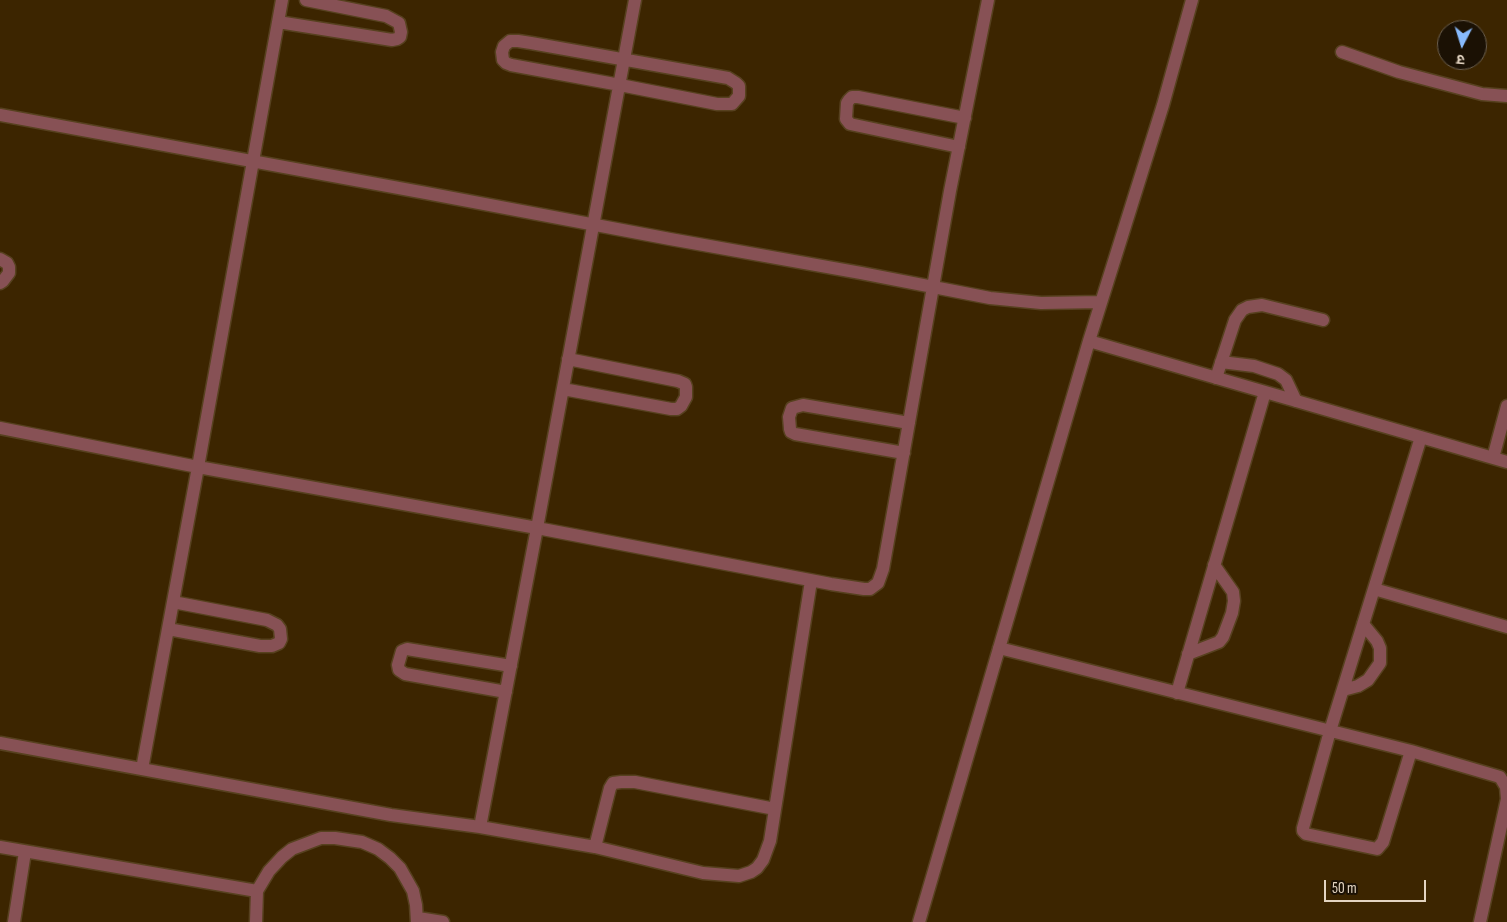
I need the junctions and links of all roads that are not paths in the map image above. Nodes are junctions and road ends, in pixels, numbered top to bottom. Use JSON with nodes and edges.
{"nodes":[{"id":1,"x":282,"y":0,"type":"edge"},
{"id":2,"x":306,"y":0,"type":"edge"},
{"id":3,"x":636,"y":0,"type":"edge"},
{"id":4,"x":988,"y":0,"type":"edge"},
{"id":5,"x":1192,"y":0,"type":"edge"},
{"id":6,"x":278,"y":22,"type":"junction"},
{"id":7,"x":1342,"y":52,"type":"dead end"},
{"id":8,"x":625,"y":59,"type":"junction"},
{"id":9,"x":620,"y":84,"type":"junction"},
{"id":10,"x":1507,"y":96,"type":"edge"},
{"id":11,"x":0,"y":115,"type":"edge"},
{"id":12,"x":965,"y":118,"type":"junction"},
{"id":13,"x":959,"y":147,"type":"junction"},
{"id":14,"x":254,"y":161,"type":"junction"},
{"id":15,"x":593,"y":224,"type":"junction"},
{"id":16,"x":0,"y":259,"type":"edge"},
{"id":17,"x":0,"y":283,"type":"edge"},
{"id":18,"x":933,"y":288,"type":"junction"},
{"id":19,"x":1101,"y":302,"type":"junction"},
{"id":20,"x":1323,"y":320,"type":"dead end"},
{"id":21,"x":1089,"y":341,"type":"junction"},
{"id":22,"x":568,"y":359,"type":"junction"},
{"id":23,"x":1221,"y":362,"type":"junction"},
{"id":24,"x":1216,"y":378,"type":"junction"},
{"id":25,"x":563,"y":389,"type":"junction"},
{"id":26,"x":1265,"y":392,"type":"junction"},
{"id":27,"x":1296,"y":401,"type":"junction"},
{"id":28,"x":1507,"y":406,"type":"edge"},
{"id":29,"x":909,"y":423,"type":"junction"},
{"id":30,"x":0,"y":428,"type":"edge"},
{"id":31,"x":1421,"y":437,"type":"junction"},
{"id":32,"x":904,"y":453,"type":"junction"},
{"id":33,"x":1493,"y":458,"type":"junction"},
{"id":34,"x":1507,"y":462,"type":"edge"},
{"id":35,"x":198,"y":467,"type":"junction"},
{"id":36,"x":537,"y":528,"type":"junction"},
{"id":37,"x":1214,"y":565,"type":"junction"},
{"id":38,"x":811,"y":581,"type":"junction"},
{"id":39,"x":1374,"y":589,"type":"junction"},
{"id":40,"x":173,"y":602,"type":"junction"},
{"id":41,"x":1363,"y":624,"type":"junction"},
{"id":42,"x":1507,"y":628,"type":"edge"},
{"id":43,"x":168,"y":629,"type":"junction"},
{"id":44,"x":999,"y":648,"type":"junction"},
{"id":45,"x":1188,"y":654,"type":"junction"},
{"id":46,"x":511,"y":666,"type":"junction"},
{"id":47,"x":1343,"y":690,"type":"junction"},
{"id":48,"x":506,"y":692,"type":"junction"},
{"id":49,"x":1177,"y":693,"type":"junction"},
{"id":50,"x":1330,"y":731,"type":"junction"},
{"id":51,"x":0,"y":744,"type":"edge"},
{"id":52,"x":1412,"y":752,"type":"junction"},
{"id":53,"x":142,"y":769,"type":"junction"},
{"id":54,"x":775,"y":809,"type":"junction"},
{"id":55,"x":480,"y":827,"type":"junction"},
{"id":56,"x":0,"y":847,"type":"edge"},
{"id":57,"x":595,"y":847,"type":"junction"},
{"id":58,"x":25,"y":852,"type":"junction"},
{"id":59,"x":257,"y":891,"type":"junction"},
{"id":60,"x":417,"y":920,"type":"edge"},
{"id":61,"x":14,"y":922,"type":"edge"},
{"id":62,"x":256,"y":922,"type":"edge"},
{"id":63,"x":443,"y":922,"type":"edge"},
{"id":64,"x":919,"y":922,"type":"edge"},
{"id":65,"x":1480,"y":922,"type":"edge"}],
"edges":[{"from":1,"to":6,"type":"street"},
{"from":2,"to":6,"type":"street"},
{"from":3,"to":8,"type":"street"},
{"from":4,"to":12,"type":"street"},
{"from":5,"to":19,"type":"street"},
{"from":6,"to":14,"type":"street"},
{"from":7,"to":10,"type":"street"},
{"from":8,"to":9,"type":"street"},
{"from":8,"to":9,"type":"street"},
{"from":8,"to":9,"type":"street"},
{"from":9,"to":15,"type":"street"},
{"from":11,"to":14,"type":"street"},
{"from":12,"to":13,"type":"street"},
{"from":12,"to":13,"type":"street"},
{"from":13,"to":18,"type":"street"},
{"from":14,"to":15,"type":"street"},
{"from":14,"to":35,"type":"street"},
{"from":15,"to":18,"type":"street"},
{"from":15,"to":22,"type":"street"},
{"from":16,"to":17,"type":"street"},
{"from":18,"to":19,"type":"street"},
{"from":18,"to":29,"type":"street"},
{"from":19,"to":21,"type":"street"},
{"from":20,"to":23,"type":"street"},
{"from":21,"to":24,"type":"street"},
{"from":21,"to":44,"type":"street"},
{"from":22,"to":25,"type":"street"},
{"from":22,"to":25,"type":"street"},
{"from":23,"to":24,"type":"street"},
{"from":23,"to":27,"type":"street"},
{"from":24,"to":26,"type":"street"},
{"from":25,"to":36,"type":"street"},
{"from":26,"to":27,"type":"street"},
{"from":26,"to":37,"type":"street"},
{"from":27,"to":31,"type":"street"},
{"from":28,"to":33,"type":"street"},
{"from":29,"to":32,"type":"street"},
{"from":29,"to":32,"type":"street"},
{"from":30,"to":35,"type":"street"},
{"from":31,"to":33,"type":"street"},
{"from":31,"to":39,"type":"street"},
{"from":32,"to":38,"type":"street"},
{"from":33,"to":34,"type":"street"},
{"from":35,"to":36,"type":"street"},
{"from":35,"to":40,"type":"street"},
{"from":36,"to":38,"type":"street"},
{"from":36,"to":46,"type":"street"},
{"from":37,"to":45,"type":"street"},
{"from":37,"to":45,"type":"street"},
{"from":38,"to":54,"type":"street"},
{"from":39,"to":41,"type":"street"},
{"from":39,"to":42,"type":"street"},
{"from":40,"to":43,"type":"street"},
{"from":40,"to":43,"type":"street"},
{"from":41,"to":47,"type":"street"},
{"from":41,"to":47,"type":"street"},
{"from":43,"to":53,"type":"street"},
{"from":44,"to":49,"type":"street"},
{"from":44,"to":64,"type":"street"},
{"from":45,"to":49,"type":"street"},
{"from":46,"to":48,"type":"street"},
{"from":46,"to":48,"type":"street"},
{"from":47,"to":50,"type":"street"},
{"from":48,"to":55,"type":"street"},
{"from":49,"to":50,"type":"street"},
{"from":50,"to":52,"type":"street"},
{"from":50,"to":52,"type":"street"},
{"from":51,"to":53,"type":"street"},
{"from":52,"to":65,"type":"street"},
{"from":53,"to":55,"type":"street"},
{"from":54,"to":57,"type":"street"},
{"from":54,"to":57,"type":"street"},
{"from":55,"to":57,"type":"street"},
{"from":56,"to":58,"type":"street"},
{"from":58,"to":59,"type":"street"},
{"from":58,"to":61,"type":"street"},
{"from":59,"to":60,"type":"street"},
{"from":59,"to":62,"type":"street"},
{"from":60,"to":63,"type":"street"}]}
